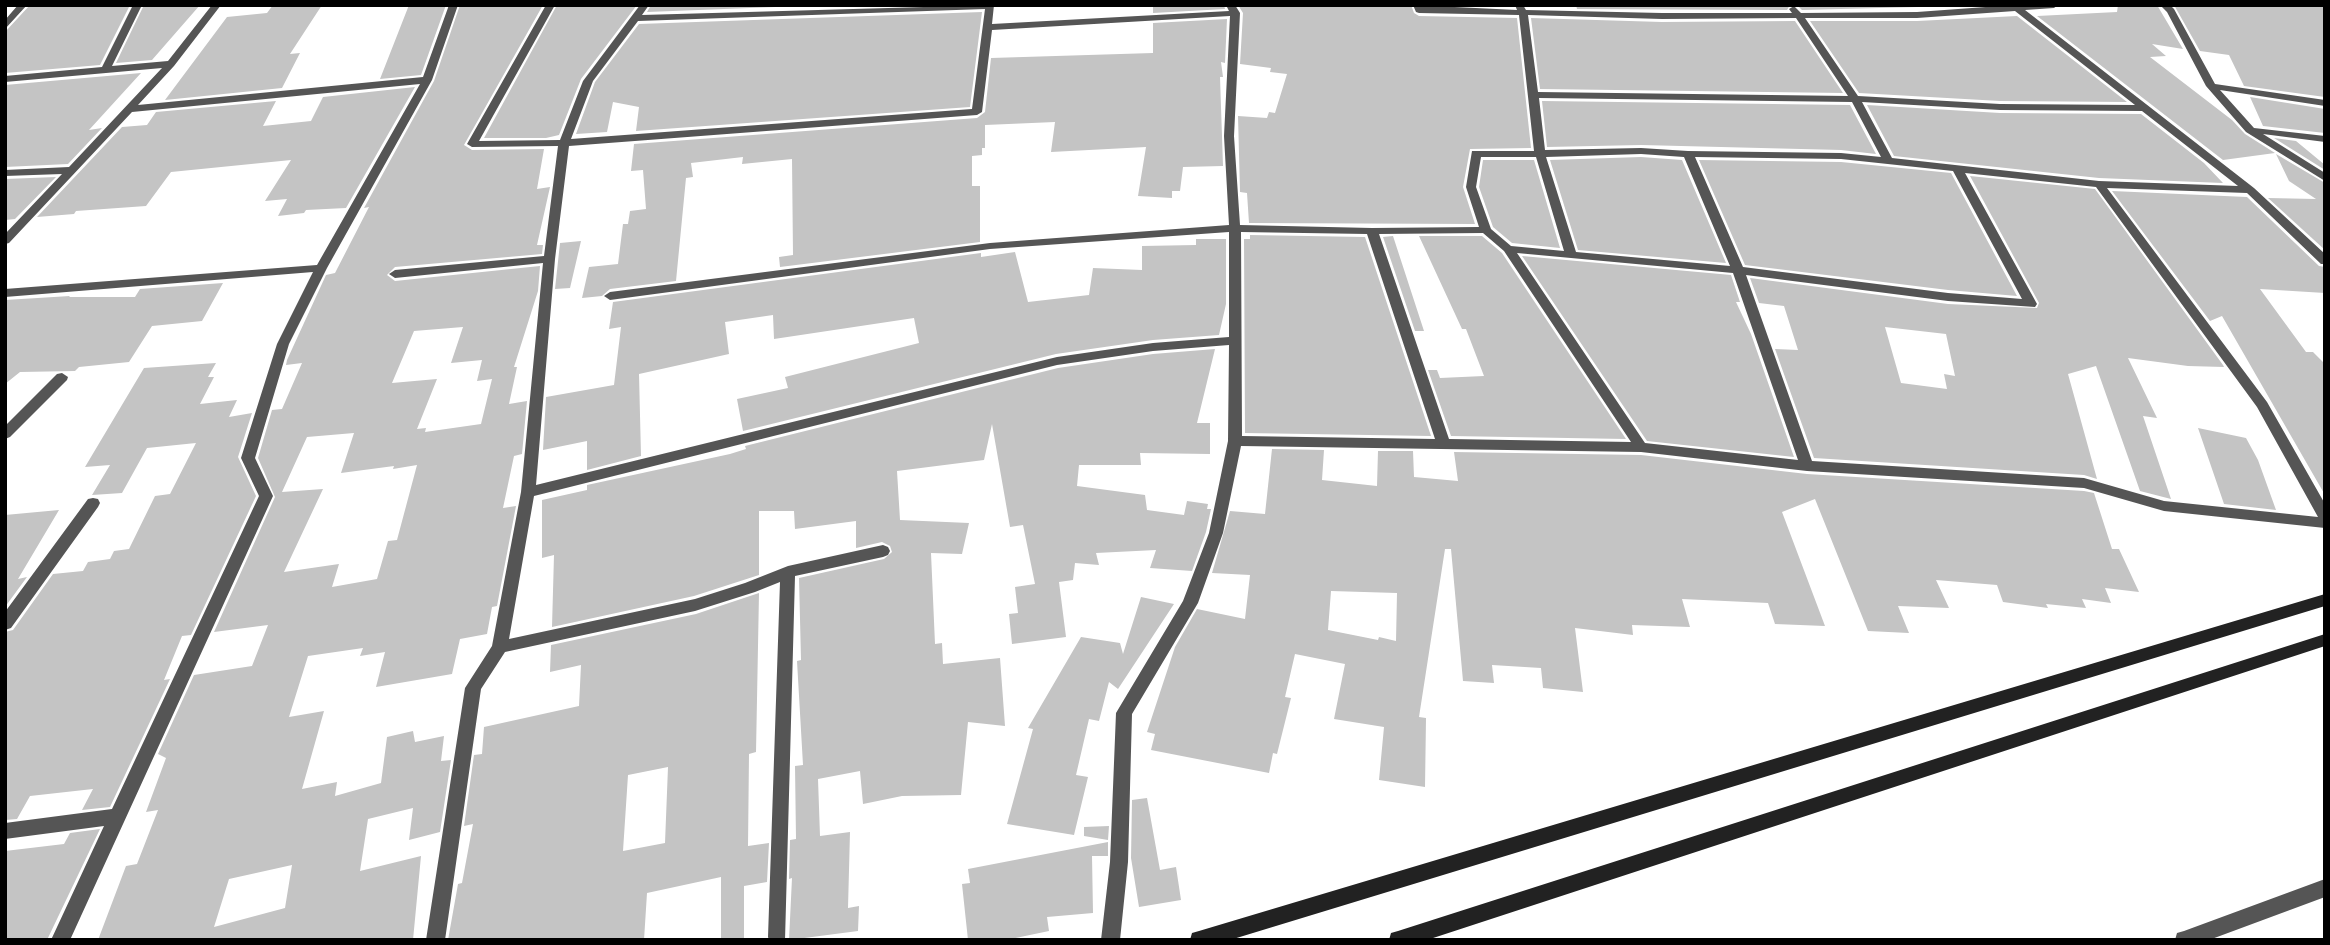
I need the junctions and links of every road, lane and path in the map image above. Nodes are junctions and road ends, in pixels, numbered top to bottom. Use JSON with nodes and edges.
{"nodes":[{"id":1,"x":23,"y":5,"type":"edge"},
{"id":2,"x":138,"y":5,"type":"edge"},
{"id":3,"x":217,"y":5,"type":"edge"},
{"id":4,"x":454,"y":5,"type":"edge"},
{"id":5,"x":551,"y":5,"type":"edge"},
{"id":6,"x":645,"y":5,"type":"edge"},
{"id":7,"x":1417,"y":5,"type":"edge"},
{"id":8,"x":1652,"y":5,"type":"edge"},
{"id":9,"x":1910,"y":5,"type":"edge"},
{"id":10,"x":2054,"y":5,"type":"edge"},
{"id":11,"x":2164,"y":5,"type":"edge"},
{"id":12,"x":990,"y":6,"type":"edge"},
{"id":13,"x":1232,"y":9,"type":"edge"},
{"id":14,"x":1521,"y":9,"type":"edge"},
{"id":15,"x":1795,"y":9,"type":"edge"},
{"id":16,"x":2018,"y":9,"type":"junction"},
{"id":17,"x":1917,"y":15,"type":"junction"},
{"id":18,"x":1662,"y":16,"type":"junction"},
{"id":19,"x":637,"y":18,"type":"junction"},
{"id":20,"x":5,"y":26,"type":"edge"},
{"id":21,"x":989,"y":27,"type":"junction"},
{"id":22,"x":171,"y":64,"type":"junction"},
{"id":23,"x":106,"y":69,"type":"junction"},
{"id":24,"x":5,"y":79,"type":"edge"},
{"id":25,"x":427,"y":80,"type":"junction"},
{"id":26,"x":2211,"y":86,"type":"junction"},
{"id":27,"x":1534,"y":95,"type":"junction"},
{"id":28,"x":1855,"y":99,"type":"junction"},
{"id":29,"x":2325,"y":103,"type":"edge"},
{"id":30,"x":2147,"y":108,"type":"junction"},
{"id":31,"x":130,"y":109,"type":"junction"},
{"id":32,"x":2250,"y":130,"type":"junction"},
{"id":33,"x":2325,"y":139,"type":"edge"},
{"id":34,"x":564,"y":143,"type":"junction"},
{"id":35,"x":1540,"y":153,"type":"junction"},
{"id":36,"x":1688,"y":154,"type":"junction"},
{"id":37,"x":1889,"y":162,"type":"junction"},
{"id":38,"x":1957,"y":168,"type":"junction"},
{"id":39,"x":70,"y":170,"type":"junction"},
{"id":40,"x":5,"y":173,"type":"edge"},
{"id":41,"x":2325,"y":178,"type":"edge"},
{"id":42,"x":2099,"y":184,"type":"junction"},
{"id":43,"x":2250,"y":190,"type":"junction"},
{"id":44,"x":1235,"y":228,"type":"junction"},
{"id":45,"x":1486,"y":230,"type":"junction"},
{"id":46,"x":1371,"y":231,"type":"junction"},
{"id":47,"x":5,"y":241,"type":"edge"},
{"id":48,"x":1508,"y":249,"type":"junction"},
{"id":49,"x":1571,"y":256,"type":"junction"},
{"id":50,"x":549,"y":259,"type":"junction"},
{"id":51,"x":2325,"y":261,"type":"edge"},
{"id":52,"x":321,"y":268,"type":"junction"},
{"id":53,"x":1738,"y":270,"type":"junction"},
{"id":54,"x":395,"y":274,"type":"dead end"},
{"id":55,"x":5,"y":293,"type":"edge"},
{"id":56,"x":610,"y":296,"type":"dead end"},
{"id":57,"x":1236,"y":340,"type":"junction"},
{"id":58,"x":62,"y":377,"type":"dead end"},
{"id":59,"x":5,"y":434,"type":"edge"},
{"id":60,"x":1235,"y":441,"type":"junction"},
{"id":61,"x":1443,"y":442,"type":"junction"},
{"id":62,"x":1641,"y":447,"type":"junction"},
{"id":63,"x":1807,"y":466,"type":"junction"},
{"id":64,"x":528,"y":492,"type":"junction"},
{"id":65,"x":93,"y":503,"type":"dead end"},
{"id":66,"x":2325,"y":517,"type":"edge"},
{"id":67,"x":2325,"y":523,"type":"edge"},
{"id":68,"x":883,"y":551,"type":"dead end"},
{"id":69,"x":788,"y":572,"type":"junction"},
{"id":70,"x":2325,"y":600,"type":"edge"},
{"id":71,"x":5,"y":624,"type":"edge"},
{"id":72,"x":2325,"y":640,"type":"edge"},
{"id":73,"x":500,"y":647,"type":"junction"},
{"id":74,"x":116,"y":816,"type":"junction"},
{"id":75,"x":5,"y":831,"type":"edge"},
{"id":76,"x":2325,"y":888,"type":"edge"},
{"id":77,"x":777,"y":937,"type":"dead end"},
{"id":78,"x":60,"y":940,"type":"edge"},
{"id":79,"x":435,"y":940,"type":"edge"},
{"id":80,"x":1110,"y":940,"type":"edge"},
{"id":81,"x":1199,"y":940,"type":"edge"},
{"id":82,"x":1398,"y":940,"type":"edge"},
{"id":83,"x":2184,"y":940,"type":"edge"}],
"edges":[{"from":1,"to":20,"type":"street"},
{"from":2,"to":23,"type":"street"},
{"from":3,"to":22,"type":"street"},
{"from":4,"to":25,"type":"street"},
{"from":5,"to":34,"type":"street"},
{"from":6,"to":19,"type":"street"},
{"from":7,"to":14,"type":"street"},
{"from":8,"to":18,"type":"street"},
{"from":9,"to":17,"type":"street"},
{"from":10,"to":16,"type":"street"},
{"from":11,"to":26,"type":"street"},
{"from":12,"to":19,"type":"street"},
{"from":12,"to":21,"type":"street"},
{"from":13,"to":21,"type":"street"},
{"from":13,"to":44,"type":"street"},
{"from":14,"to":18,"type":"street"},
{"from":14,"to":27,"type":"street"},
{"from":15,"to":17,"type":"street"},
{"from":15,"to":18,"type":"street"},
{"from":15,"to":28,"type":"street"},
{"from":16,"to":17,"type":"street"},
{"from":16,"to":30,"type":"street"},
{"from":19,"to":34,"type":"street"},
{"from":21,"to":34,"type":"street"},
{"from":22,"to":23,"type":"street"},
{"from":22,"to":31,"type":"street"},
{"from":23,"to":24,"type":"street"},
{"from":25,"to":31,"type":"street"},
{"from":25,"to":52,"type":"street"},
{"from":26,"to":29,"type":"street"},
{"from":26,"to":32,"type":"street"},
{"from":27,"to":28,"type":"street"},
{"from":27,"to":35,"type":"street"},
{"from":28,"to":30,"type":"street"},
{"from":28,"to":37,"type":"street"},
{"from":30,"to":43,"type":"street"},
{"from":31,"to":39,"type":"street"},
{"from":32,"to":33,"type":"street"},
{"from":32,"to":41,"type":"street"},
{"from":34,"to":50,"type":"street"},
{"from":35,"to":36,"type":"street"},
{"from":35,"to":45,"type":"street"},
{"from":35,"to":49,"type":"street"},
{"from":36,"to":37,"type":"street"},
{"from":36,"to":53,"type":"street"},
{"from":37,"to":38,"type":"street"},
{"from":38,"to":42,"type":"street"},
{"from":38,"to":53,"type":"street"},
{"from":39,"to":40,"type":"street"},
{"from":39,"to":47,"type":"street"},
{"from":42,"to":43,"type":"street"},
{"from":42,"to":66,"type":"street"},
{"from":43,"to":51,"type":"street"},
{"from":44,"to":46,"type":"street"},
{"from":44,"to":56,"type":"street"},
{"from":44,"to":57,"type":"street"},
{"from":45,"to":46,"type":"street"},
{"from":45,"to":48,"type":"street"},
{"from":46,"to":61,"type":"street"},
{"from":48,"to":49,"type":"street"},
{"from":48,"to":62,"type":"street"},
{"from":49,"to":53,"type":"street"},
{"from":50,"to":54,"type":"street"},
{"from":50,"to":64,"type":"street"},
{"from":52,"to":55,"type":"street"},
{"from":52,"to":74,"type":"street"},
{"from":53,"to":63,"type":"street"},
{"from":57,"to":60,"type":"street"},
{"from":57,"to":64,"type":"street"},
{"from":58,"to":59,"type":"street"},
{"from":60,"to":61,"type":"street"},
{"from":60,"to":80,"type":"street"},
{"from":61,"to":62,"type":"street"},
{"from":62,"to":63,"type":"street"},
{"from":63,"to":67,"type":"street"},
{"from":64,"to":73,"type":"street"},
{"from":65,"to":71,"type":"street"},
{"from":68,"to":69,"type":"street"},
{"from":69,"to":73,"type":"street"},
{"from":69,"to":77,"type":"street"},
{"from":70,"to":81,"type":"main road"},
{"from":72,"to":82,"type":"main road"},
{"from":73,"to":79,"type":"street"},
{"from":74,"to":75,"type":"street"},
{"from":74,"to":78,"type":"street"},
{"from":76,"to":83,"type":"street"}]}
